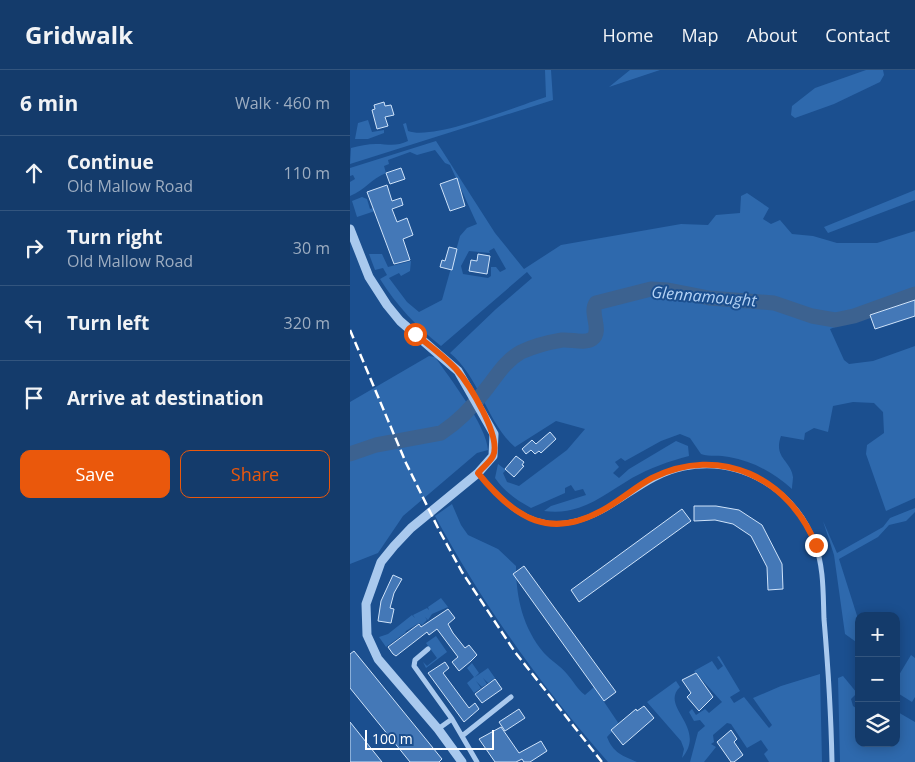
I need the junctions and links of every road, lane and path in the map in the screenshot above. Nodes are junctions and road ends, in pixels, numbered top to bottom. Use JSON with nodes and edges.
{"nodes":[{"id":1,"x":350,"y":229,"type":"edge"},
{"id":2,"x":478,"y":473,"type":"junction"},
{"id":3,"x":428,"y":649,"type":"dead end"},
{"id":4,"x":511,"y":698,"type":"dead end"},
{"id":5,"x":452,"y":719,"type":"junction"},
{"id":6,"x":438,"y":729,"type":"junction"},
{"id":7,"x":462,"y":736,"type":"junction"},
{"id":8,"x":462,"y":762,"type":"edge"},
{"id":9,"x":477,"y":762,"type":"edge"},
{"id":10,"x":832,"y":762,"type":"edge"}],
"edges":[{"from":1,"to":2,"type":"street"},
{"from":2,"to":6,"type":"street"},
{"from":2,"to":10,"type":"street"},
{"from":3,"to":5,"type":"street"},
{"from":4,"to":7,"type":"street"},
{"from":5,"to":6,"type":"street"},
{"from":5,"to":7,"type":"street"},
{"from":6,"to":8,"type":"street"},
{"from":7,"to":9,"type":"street"}]}
